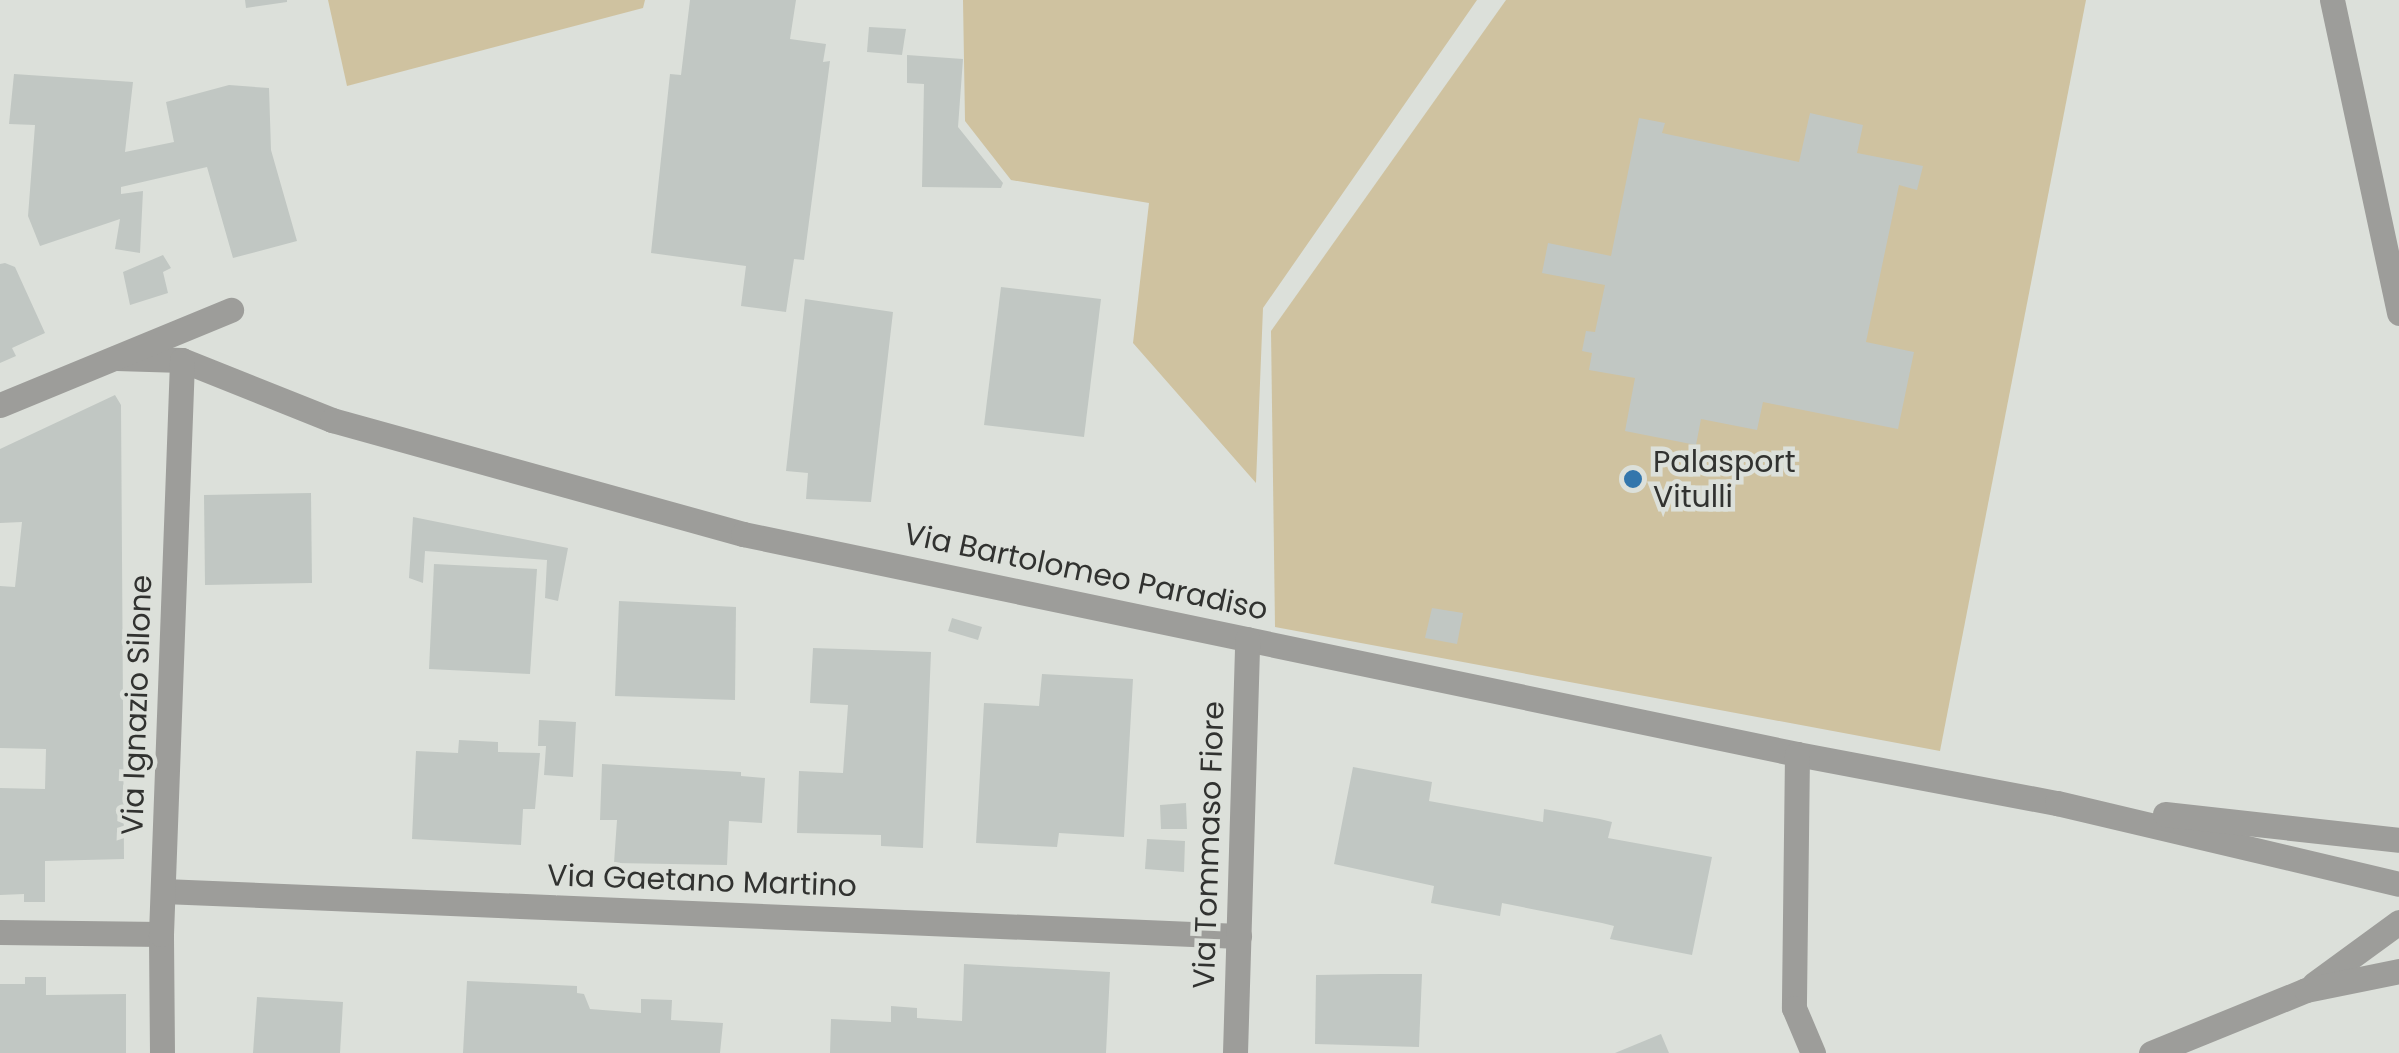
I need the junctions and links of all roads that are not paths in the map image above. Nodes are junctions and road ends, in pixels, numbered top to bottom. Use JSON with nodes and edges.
{"nodes":[{"id":1,"x":2332,"y":0,"type":"edge"},
{"id":2,"x":231,"y":310,"type":"dead end"},
{"id":3,"x":2399,"y":314,"type":"edge"},
{"id":4,"x":116,"y":358,"type":"junction"},
{"id":5,"x":182,"y":360,"type":"junction"},
{"id":6,"x":0,"y":405,"type":"edge"},
{"id":7,"x":1247,"y":640,"type":"junction"},
{"id":8,"x":1796,"y":754,"type":"junction"},
{"id":9,"x":2057,"y":802,"type":"junction"},
{"id":10,"x":2399,"y":840,"type":"edge"},
{"id":11,"x":2399,"y":884,"type":"edge"},
{"id":12,"x":163,"y":891,"type":"junction"},
{"id":13,"x":2399,"y":922,"type":"edge"},
{"id":14,"x":0,"y":932,"type":"edge"},
{"id":15,"x":161,"y":934,"type":"junction"},
{"id":16,"x":1239,"y":936,"type":"junction"},
{"id":17,"x":2399,"y":971,"type":"edge"},
{"id":18,"x":2306,"y":990,"type":"junction"},
{"id":19,"x":162,"y":1053,"type":"edge"},
{"id":20,"x":1236,"y":1053,"type":"edge"},
{"id":21,"x":1813,"y":1053,"type":"edge"},
{"id":22,"x":2151,"y":1053,"type":"edge"}],
"edges":[{"from":1,"to":3,"type":"street"},
{"from":2,"to":4,"type":"street"},
{"from":4,"to":5,"type":"street","name":"Via Bartolomeo Paradiso"},
{"from":4,"to":6,"type":"street"},
{"from":5,"to":7,"type":"street","name":"Via Bartolomeo Paradiso"},
{"from":5,"to":12,"type":"street","name":"Via Ignazio Silone"},
{"from":7,"to":8,"type":"street","name":"Via Bartolomeo Paradiso"},
{"from":7,"to":16,"type":"street","name":"Via Tommaso Fiore"},
{"from":8,"to":9,"type":"street","name":"Via Bartolomeo Paradiso"},
{"from":8,"to":21,"type":"street"},
{"from":9,"to":10,"type":"street","name":"Via Bartolomeo Paradiso"},
{"from":9,"to":11,"type":"street","name":"Via Bartolomeo Paradiso"},
{"from":12,"to":15,"type":"street","name":"Via Ignazio Silone"},
{"from":12,"to":16,"type":"street","name":"Via Gaetano Martino"},
{"from":13,"to":18,"type":"street"},
{"from":14,"to":15,"type":"street"},
{"from":15,"to":19,"type":"street","name":"Via Ignazio Silone"},
{"from":16,"to":20,"type":"street","name":"Via Tommaso Fiore"},
{"from":17,"to":18,"type":"street"},
{"from":18,"to":22,"type":"street"}]}
